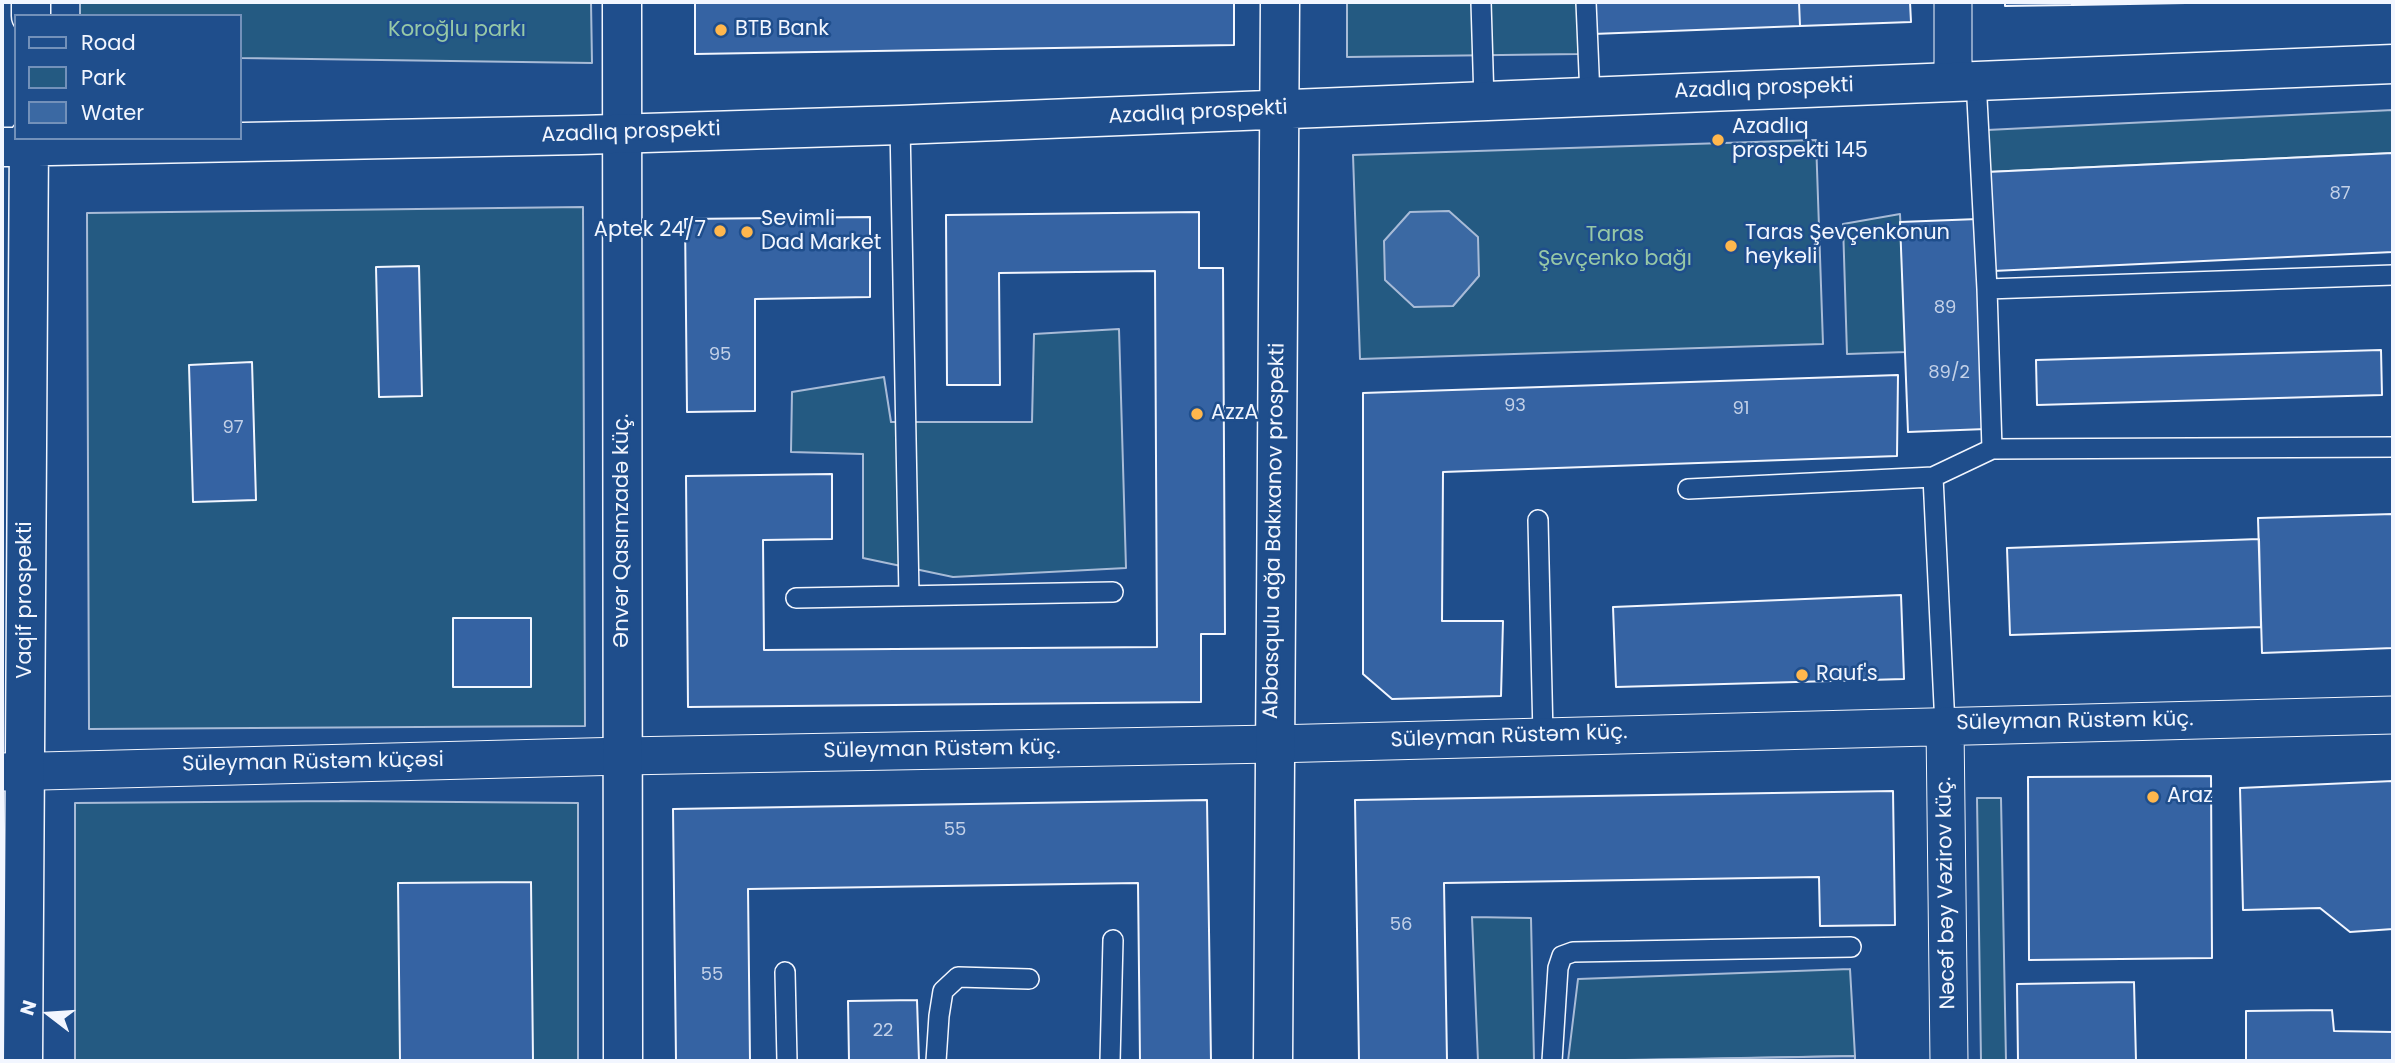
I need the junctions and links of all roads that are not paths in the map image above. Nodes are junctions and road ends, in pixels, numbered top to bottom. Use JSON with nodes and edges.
{"nodes":[{"id":1,"x":622,"y":2,"type":"edge"},
{"id":2,"x":1280,"y":2,"type":"edge"},
{"id":3,"x":1481,"y":2,"type":"edge"},
{"id":4,"x":1586,"y":2,"type":"edge"},
{"id":5,"x":1953,"y":2,"type":"edge"},
{"id":6,"x":2393,"y":64,"type":"edge"},
{"id":7,"x":1965,"y":81,"type":"junction"},
{"id":8,"x":1590,"y":96,"type":"junction"},
{"id":9,"x":1485,"y":101,"type":"junction"},
{"id":10,"x":1278,"y":110,"type":"junction"},
{"id":11,"x":900,"y":125,"type":"junction"},
{"id":12,"x":622,"y":134,"type":"junction"},
{"id":13,"x":20,"y":144,"type":"edge"},
{"id":14,"x":2393,"y":275,"type":"edge"},
{"id":15,"x":1987,"y":289,"type":"junction"},
{"id":16,"x":2393,"y":447,"type":"edge"},
{"id":17,"x":1992,"y":449,"type":"junction"},
{"id":18,"x":1933,"y":477,"type":"junction"},
{"id":19,"x":1688,"y":489,"type":"dead end"},
{"id":20,"x":14,"y":493,"type":"edge"},
{"id":21,"x":1538,"y":520,"type":"dead end"},
{"id":22,"x":1113,"y":592,"type":"dead end"},
{"id":23,"x":909,"y":596,"type":"junction"},
{"id":24,"x":796,"y":598,"type":"dead end"},
{"id":25,"x":2393,"y":715,"type":"edge"},
{"id":26,"x":1945,"y":726,"type":"junction"},
{"id":27,"x":1543,"y":736,"type":"junction"},
{"id":28,"x":1273,"y":744,"type":"junction"},
{"id":29,"x":624,"y":755,"type":"junction"},
{"id":30,"x":13,"y":772,"type":"edge"},
{"id":31,"x":1113,"y":940,"type":"dead end"},
{"id":32,"x":1851,"y":947,"type":"dead end"},
{"id":33,"x":785,"y":971,"type":"dead end"},
{"id":34,"x":1029,"y":979,"type":"dead end"},
{"id":35,"x":16,"y":1056,"type":"edge"},
{"id":36,"x":623,"y":1061,"type":"edge"},
{"id":37,"x":787,"y":1061,"type":"edge"},
{"id":38,"x":936,"y":1061,"type":"edge"},
{"id":39,"x":1110,"y":1061,"type":"edge"},
{"id":40,"x":1273,"y":1061,"type":"edge"},
{"id":41,"x":1552,"y":1061,"type":"edge"},
{"id":42,"x":1949,"y":1061,"type":"edge"}],
"edges":[{"from":1,"to":12,"type":"main road","name":"Ənvər Qasımzadə küç."},
{"from":2,"to":10,"type":"main road","name":"Abbasqulu ağa Bakıxanov prospekti"},
{"from":3,"to":9,"type":"lane"},
{"from":4,"to":8,"type":"lane"},
{"from":5,"to":7,"type":"street"},
{"from":6,"to":7,"type":"main road","name":"Azadlıq prospekti"},
{"from":7,"to":8,"type":"main road","name":"Azadlıq prospekti"},
{"from":7,"to":15,"type":"lane"},
{"from":8,"to":9,"type":"main road","name":"Azadlıq prospekti"},
{"from":9,"to":10,"type":"main road","name":"Azadlıq prospekti"},
{"from":10,"to":11,"type":"main road","name":"Azadlıq prospekti"},
{"from":10,"to":28,"type":"main road","name":"Abbasqulu ağa Bakıxanov prospekti"},
{"from":11,"to":12,"type":"main road","name":"Azadlıq prospekti"},
{"from":11,"to":23,"type":"lane"},
{"from":12,"to":13,"type":"main road","name":"Azadlıq prospekti"},
{"from":12,"to":29,"type":"main road","name":"Ənvər Qasımzadə küç."},
{"from":13,"to":20,"type":"main road","name":"Vaqif prospekti"},
{"from":14,"to":15,"type":"lane"},
{"from":15,"to":17,"type":"lane"},
{"from":16,"to":17,"type":"lane"},
{"from":17,"to":18,"type":"lane"},
{"from":18,"to":19,"type":"lane"},
{"from":18,"to":26,"type":"lane"},
{"from":20,"to":30,"type":"main road","name":"Vaqif prospekti"},
{"from":21,"to":27,"type":"lane"},
{"from":22,"to":23,"type":"lane"},
{"from":23,"to":24,"type":"lane"},
{"from":25,"to":26,"type":"street","name":"Süleyman Rüstəm küç."},
{"from":26,"to":27,"type":"street","name":"Süleyman Rüstəm küç."},
{"from":26,"to":42,"type":"street","name":"Nəcəf bəy Vəzirov küç."},
{"from":27,"to":28,"type":"street","name":"Süleyman Rüstəm küç."},
{"from":28,"to":29,"type":"street","name":"Süleyman Rüstəm küç."},
{"from":28,"to":40,"type":"main road","name":"Abbasqulu ağa Bakıxanov prospekti"},
{"from":29,"to":30,"type":"street","name":"Süleyman Rüstəm küçəsi"},
{"from":29,"to":36,"type":"main road","name":"Ənvər Qasımzadə küç."},
{"from":30,"to":35,"type":"main road","name":"Vaqif prospekti"},
{"from":31,"to":39,"type":"lane"},
{"from":32,"to":41,"type":"lane"},
{"from":33,"to":37,"type":"lane"},
{"from":34,"to":38,"type":"lane"}]}
